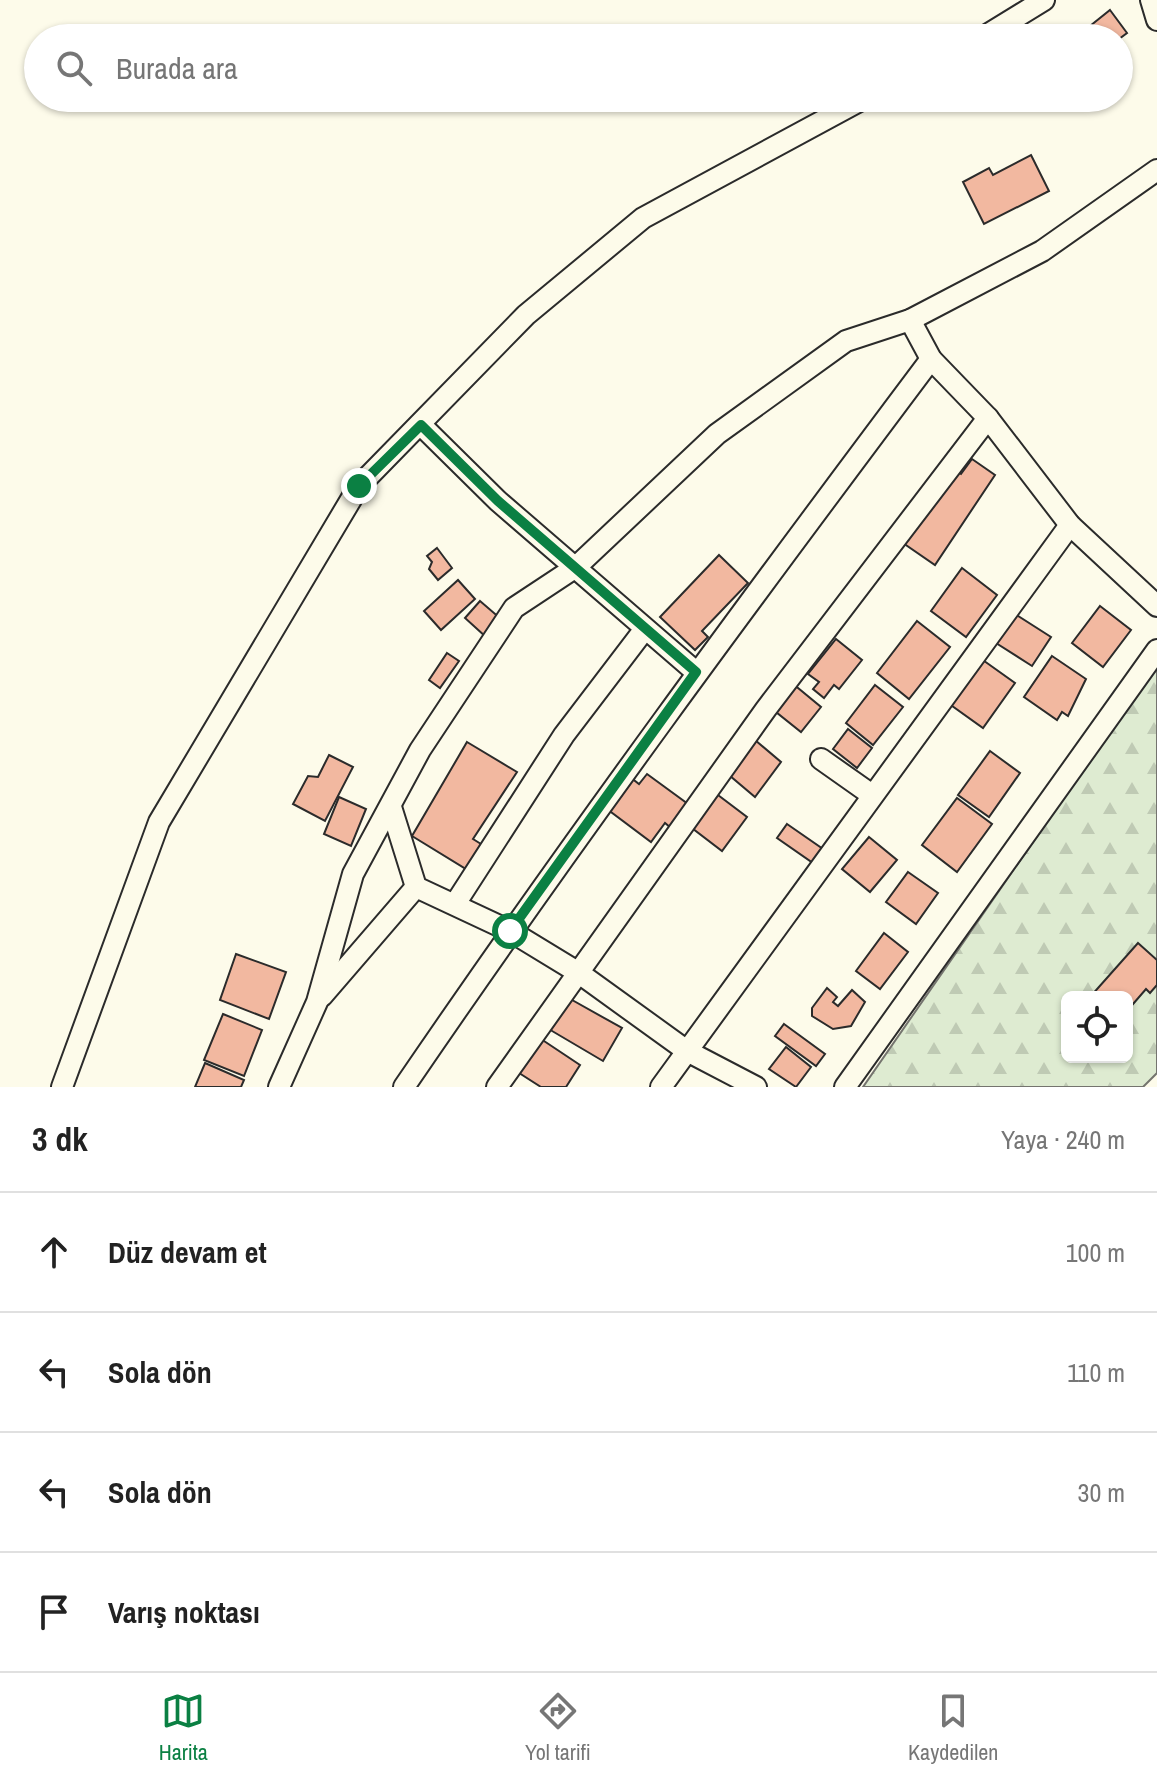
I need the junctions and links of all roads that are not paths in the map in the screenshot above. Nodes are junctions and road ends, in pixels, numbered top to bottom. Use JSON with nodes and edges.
{"nodes":[{"id":1,"x":1044,"y":0,"type":"edge"},
{"id":2,"x":1151,"y":0,"type":"edge"},
{"id":3,"x":1157,"y":20,"type":"edge"},
{"id":4,"x":1005,"y":24,"type":"edge"},
{"id":5,"x":839,"y":112,"type":"edge"},
{"id":6,"x":1157,"y":170,"type":"edge"},
{"id":7,"x":910,"y":320,"type":"junction"},
{"id":8,"x":931,"y":359,"type":"junction"},
{"id":9,"x":988,"y":418,"type":"junction"},
{"id":10,"x":421,"y":425,"type":"junction"},
{"id":11,"x":1070,"y":525,"type":"junction"},
{"id":12,"x":576,"y":567,"type":"junction"},
{"id":13,"x":1157,"y":606,"type":"edge"},
{"id":14,"x":644,"y":630,"type":"junction"},
{"id":15,"x":1157,"y":650,"type":"edge"},
{"id":16,"x":696,"y":672,"type":"junction"},
{"id":17,"x":821,"y":759,"type":"dead end"},
{"id":18,"x":872,"y":795,"type":"junction"},
{"id":19,"x":391,"y":807,"type":"junction"},
{"id":20,"x":416,"y":887,"type":"junction"},
{"id":21,"x":455,"y":904,"type":"junction"},
{"id":22,"x":510,"y":931,"type":"junction"},
{"id":23,"x":579,"y":973,"type":"junction"},
{"id":24,"x":317,"y":1002,"type":"junction"},
{"id":25,"x":687,"y":1051,"type":"junction"},
{"id":26,"x":62,"y":1087,"type":"edge"},
{"id":27,"x":279,"y":1087,"type":"edge"},
{"id":28,"x":404,"y":1087,"type":"edge"},
{"id":29,"x":497,"y":1087,"type":"edge"},
{"id":30,"x":661,"y":1087,"type":"edge"},
{"id":31,"x":756,"y":1087,"type":"edge"},
{"id":32,"x":845,"y":1087,"type":"edge"}],
"edges":[{"from":1,"to":4,"type":"street"},
{"from":2,"to":3,"type":"street"},
{"from":5,"to":10,"type":"street"},
{"from":6,"to":7,"type":"street"},
{"from":7,"to":8,"type":"street"},
{"from":7,"to":12,"type":"street"},
{"from":8,"to":9,"type":"street"},
{"from":8,"to":16,"type":"street"},
{"from":9,"to":11,"type":"street"},
{"from":9,"to":23,"type":"street"},
{"from":10,"to":12,"type":"street"},
{"from":10,"to":26,"type":"street"},
{"from":11,"to":13,"type":"street"},
{"from":11,"to":18,"type":"street"},
{"from":12,"to":14,"type":"street"},
{"from":12,"to":19,"type":"street"},
{"from":14,"to":16,"type":"street"},
{"from":14,"to":21,"type":"street"},
{"from":15,"to":32,"type":"street"},
{"from":16,"to":22,"type":"street"},
{"from":17,"to":18,"type":"street"},
{"from":18,"to":25,"type":"street"},
{"from":19,"to":20,"type":"street"},
{"from":19,"to":24,"type":"street"},
{"from":20,"to":21,"type":"street"},
{"from":20,"to":24,"type":"street"},
{"from":21,"to":22,"type":"street"},
{"from":22,"to":23,"type":"street"},
{"from":22,"to":28,"type":"street"},
{"from":23,"to":25,"type":"street"},
{"from":23,"to":29,"type":"street"},
{"from":24,"to":27,"type":"street"},
{"from":25,"to":30,"type":"street"},
{"from":25,"to":31,"type":"street"}]}
